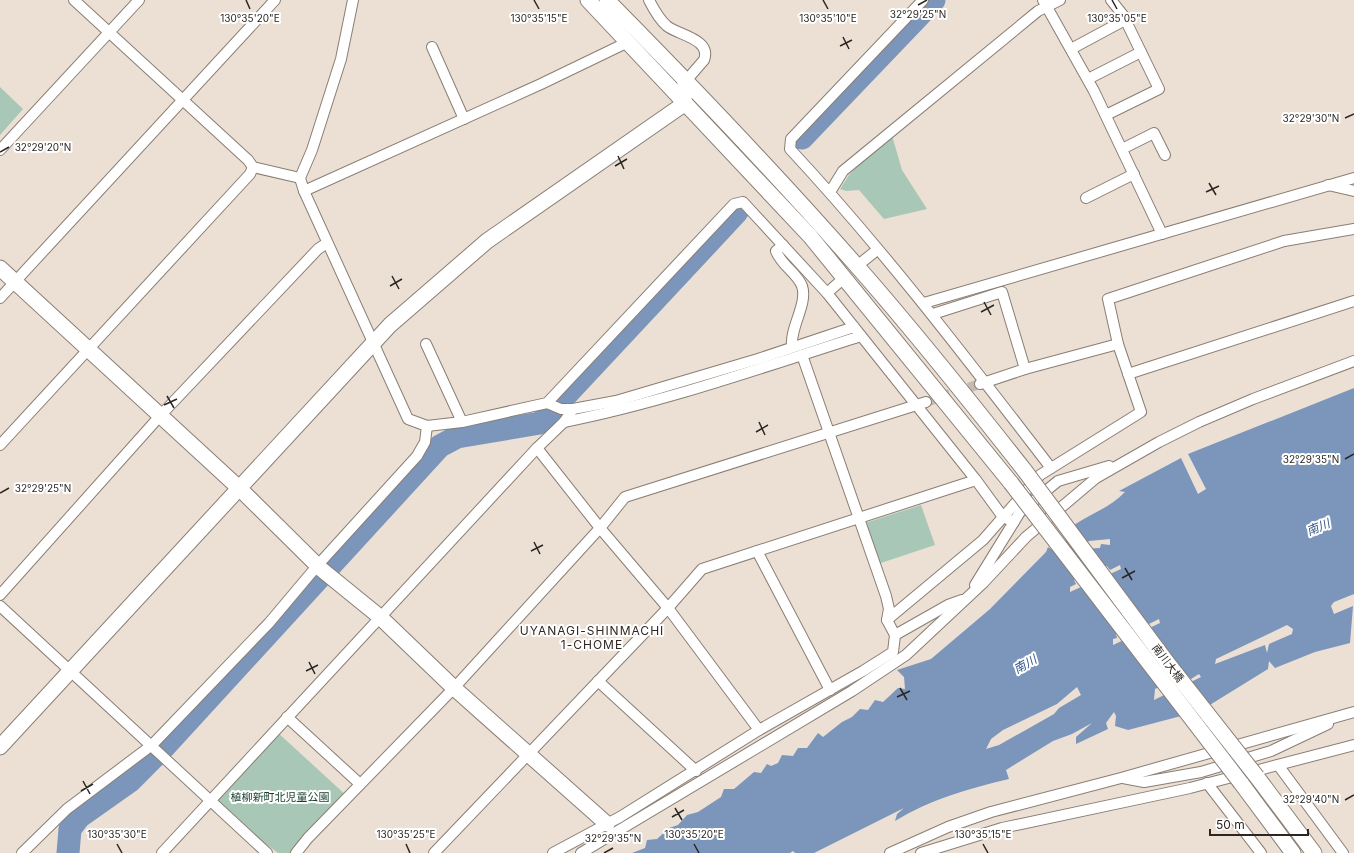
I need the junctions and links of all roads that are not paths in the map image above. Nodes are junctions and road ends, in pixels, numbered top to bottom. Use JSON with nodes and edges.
{"nodes":[{"id":1,"x":74,"y":0,"type":"edge"},
{"id":2,"x":139,"y":0,"type":"edge"},
{"id":3,"x":275,"y":0,"type":"edge"},
{"id":4,"x":353,"y":0,"type":"edge"},
{"id":5,"x":588,"y":0,"type":"edge"},
{"id":6,"x":607,"y":0,"type":"edge"},
{"id":7,"x":649,"y":0,"type":"edge"},
{"id":8,"x":923,"y":0,"type":"edge"},
{"id":9,"x":1060,"y":0,"type":"edge"},
{"id":10,"x":1111,"y":0,"type":"edge"},
{"id":11,"x":1046,"y":3,"type":"edge"},
{"id":12,"x":1126,"y":20,"type":"junction"},
{"id":13,"x":109,"y":32,"type":"junction"},
{"id":14,"x":626,"y":42,"type":"junction"},
{"id":15,"x":432,"y":47,"type":"dead end"},
{"id":16,"x":1071,"y":49,"type":"junction"},
{"id":17,"x":1141,"y":52,"type":"junction"},
{"id":18,"x":1088,"y":79,"type":"junction"},
{"id":19,"x":685,"y":82,"type":"junction"},
{"id":20,"x":183,"y":100,"type":"junction"},
{"id":21,"x":684,"y":104,"type":"junction"},
{"id":22,"x":1106,"y":115,"type":"junction"},
{"id":23,"x":464,"y":119,"type":"junction"},
{"id":24,"x":1122,"y":149,"type":"junction"},
{"id":25,"x":0,"y":150,"type":"edge"},
{"id":26,"x":1165,"y":155,"type":"dead end"},
{"id":27,"x":253,"y":167,"type":"junction"},
{"id":28,"x":1134,"y":174,"type":"junction"},
{"id":29,"x":300,"y":178,"type":"junction"},
{"id":30,"x":1354,"y":178,"type":"edge"},
{"id":31,"x":1326,"y":185,"type":"junction"},
{"id":32,"x":304,"y":191,"type":"junction"},
{"id":33,"x":1354,"y":191,"type":"edge"},
{"id":34,"x":830,"y":192,"type":"junction"},
{"id":35,"x":1086,"y":198,"type":"dead end"},
{"id":36,"x":1354,"y":229,"type":"edge"},
{"id":37,"x":1162,"y":234,"type":"junction"},
{"id":38,"x":327,"y":243,"type":"junction"},
{"id":39,"x":783,"y":245,"type":"junction"},
{"id":40,"x":878,"y":250,"type":"junction"},
{"id":41,"x":857,"y":266,"type":"junction"},
{"id":42,"x":0,"y":268,"type":"edge"},
{"id":43,"x":844,"y":278,"type":"junction"},
{"id":44,"x":15,"y":282,"type":"junction"},
{"id":45,"x":827,"y":293,"type":"junction"},
{"id":46,"x":0,"y":298,"type":"edge"},
{"id":47,"x":1354,"y":301,"type":"edge"},
{"id":48,"x":924,"y":303,"type":"junction"},
{"id":49,"x":933,"y":314,"type":"junction"},
{"id":50,"x":854,"y":327,"type":"junction"},
{"id":51,"x":861,"y":336,"type":"junction"},
{"id":52,"x":373,"y":342,"type":"junction"},
{"id":53,"x":426,"y":344,"type":"dead end"},
{"id":54,"x":1118,"y":344,"type":"junction"},
{"id":55,"x":792,"y":346,"type":"junction"},
{"id":56,"x":88,"y":350,"type":"junction"},
{"id":57,"x":802,"y":355,"type":"junction"},
{"id":58,"x":1354,"y":361,"type":"edge"},
{"id":59,"x":1025,"y":369,"type":"junction"},
{"id":60,"x":1128,"y":374,"type":"junction"},
{"id":61,"x":983,"y":383,"type":"junction"},
{"id":62,"x":921,"y":403,"type":"junction"},
{"id":63,"x":548,"y":404,"type":"junction"},
{"id":64,"x":573,"y":409,"type":"junction"},
{"id":65,"x":160,"y":417,"type":"junction"},
{"id":66,"x":462,"y":422,"type":"junction"},
{"id":67,"x":564,"y":422,"type":"junction"},
{"id":68,"x":427,"y":426,"type":"junction"},
{"id":69,"x":830,"y":433,"type":"junction"},
{"id":70,"x":0,"y":445,"type":"edge"},
{"id":71,"x":537,"y":448,"type":"junction"},
{"id":72,"x":1126,"y":460,"type":"junction"},
{"id":73,"x":1051,"y":468,"type":"junction"},
{"id":74,"x":976,"y":480,"type":"junction"},
{"id":75,"x":239,"y":488,"type":"junction"},
{"id":76,"x":1003,"y":517,"type":"junction"},
{"id":77,"x":859,"y":518,"type":"junction"},
{"id":78,"x":1014,"y":522,"type":"junction"},
{"id":79,"x":600,"y":528,"type":"junction"},
{"id":80,"x":757,"y":551,"type":"junction"},
{"id":81,"x":323,"y":571,"type":"junction"},
{"id":82,"x":0,"y":595,"type":"edge"},
{"id":83,"x":967,"y":598,"type":"junction"},
{"id":84,"x":0,"y":606,"type":"edge"},
{"id":85,"x":668,"y":608,"type":"junction"},
{"id":86,"x":380,"y":617,"type":"junction"},
{"id":87,"x":887,"y":620,"type":"junction"},
{"id":88,"x":895,"y":635,"type":"junction"},
{"id":89,"x":70,"y":671,"type":"junction"},
{"id":90,"x":598,"y":681,"type":"junction"},
{"id":91,"x":454,"y":688,"type":"junction"},
{"id":92,"x":830,"y":690,"type":"junction"},
{"id":93,"x":1354,"y":712,"type":"edge"},
{"id":94,"x":1338,"y":716,"type":"junction"},
{"id":95,"x":288,"y":717,"type":"junction"},
{"id":96,"x":758,"y":730,"type":"junction"},
{"id":97,"x":1354,"y":745,"type":"edge"},
{"id":98,"x":0,"y":747,"type":"edge"},
{"id":99,"x":155,"y":749,"type":"junction"},
{"id":100,"x":529,"y":754,"type":"junction"},
{"id":101,"x":1278,"y":765,"type":"junction"},
{"id":102,"x":696,"y":771,"type":"junction"},
{"id":103,"x":1121,"y":778,"type":"junction"},
{"id":104,"x":1207,"y":783,"type":"junction"},
{"id":105,"x":360,"y":784,"type":"junction"},
{"id":106,"x":211,"y":802,"type":"junction"},
{"id":107,"x":607,"y":824,"type":"junction"},
{"id":108,"x":22,"y":853,"type":"edge"},
{"id":109,"x":162,"y":853,"type":"edge"},
{"id":110,"x":267,"y":853,"type":"edge"},
{"id":111,"x":296,"y":853,"type":"edge"},
{"id":112,"x":434,"y":853,"type":"edge"},
{"id":113,"x":553,"y":853,"type":"edge"},
{"id":114,"x":581,"y":853,"type":"edge"},
{"id":115,"x":890,"y":853,"type":"edge"},
{"id":116,"x":921,"y":853,"type":"edge"},
{"id":117,"x":1260,"y":853,"type":"edge"},
{"id":118,"x":1294,"y":853,"type":"edge"},
{"id":119,"x":1314,"y":853,"type":"edge"},
{"id":120,"x":1343,"y":853,"type":"edge"}],
"edges":[{"from":1,"to":13,"type":"street"},
{"from":2,"to":13,"type":"street"},
{"from":3,"to":20,"type":"street"},
{"from":4,"to":29,"type":"street"},
{"from":5,"to":14,"type":"street","name":"南川大橋"},
{"from":6,"to":19,"type":"street","name":"南川大橋"},
{"from":7,"to":19,"type":"street"},
{"from":8,"to":34,"type":"street"},
{"from":9,"to":11,"type":"street"},
{"from":10,"to":12,"type":"street"},
{"from":11,"to":16,"type":"street"},
{"from":11,"to":34,"type":"street"},
{"from":12,"to":16,"type":"street"},
{"from":12,"to":17,"type":"street"},
{"from":13,"to":20,"type":"street"},
{"from":13,"to":25,"type":"street"},
{"from":14,"to":21,"type":"street","name":"南川大橋"},
{"from":14,"to":23,"type":"street"},
{"from":15,"to":23,"type":"street"},
{"from":16,"to":18,"type":"street"},
{"from":17,"to":18,"type":"street"},
{"from":17,"to":22,"type":"street"},
{"from":18,"to":22,"type":"street"},
{"from":19,"to":21,"type":"street"},
{"from":19,"to":41,"type":"street","name":"南川大橋"},
{"from":20,"to":27,"type":"street"},
{"from":20,"to":44,"type":"street"},
{"from":21,"to":43,"type":"street","name":"南川大橋"},
{"from":21,"to":52,"type":"street"},
{"from":22,"to":24,"type":"street"},
{"from":23,"to":32,"type":"street"},
{"from":24,"to":26,"type":"street"},
{"from":24,"to":28,"type":"street"},
{"from":27,"to":29,"type":"street"},
{"from":27,"to":56,"type":"street"},
{"from":28,"to":35,"type":"street"},
{"from":28,"to":37,"type":"street"},
{"from":29,"to":32,"type":"street"},
{"from":30,"to":31,"type":"street"},
{"from":31,"to":33,"type":"street"},
{"from":31,"to":37,"type":"street"},
{"from":32,"to":38,"type":"street"},
{"from":34,"to":40,"type":"street"},
{"from":36,"to":54,"type":"street"},
{"from":37,"to":48,"type":"street"},
{"from":38,"to":52,"type":"street"},
{"from":38,"to":65,"type":"street"},
{"from":39,"to":45,"type":"street"},
{"from":39,"to":55,"type":"street"},
{"from":39,"to":63,"type":"street"},
{"from":40,"to":41,"type":"street"},
{"from":40,"to":48,"type":"street"},
{"from":41,"to":119,"type":"street","name":"南川大橋","bridge":true},
{"from":42,"to":44,"type":"street"},
{"from":43,"to":45,"type":"street"},
{"from":43,"to":118,"type":"street","name":"南川大橋","bridge":true},
{"from":44,"to":46,"type":"street"},
{"from":44,"to":56,"type":"street"},
{"from":45,"to":50,"type":"street"},
{"from":47,"to":60,"type":"street"},
{"from":48,"to":49,"type":"street"},
{"from":49,"to":59,"type":"street"},
{"from":49,"to":61,"type":"street"},
{"from":50,"to":51,"type":"street"},
{"from":50,"to":55,"type":"street"},
{"from":51,"to":57,"type":"street"},
{"from":51,"to":62,"type":"street"},
{"from":52,"to":68,"type":"street"},
{"from":52,"to":75,"type":"street"},
{"from":53,"to":66,"type":"street"},
{"from":54,"to":59,"type":"street"},
{"from":54,"to":60,"type":"street"},
{"from":55,"to":64,"type":"street"},
{"from":56,"to":65,"type":"street"},
{"from":56,"to":70,"type":"street"},
{"from":57,"to":67,"type":"street"},
{"from":57,"to":69,"type":"street"},
{"from":58,"to":72,"type":"street"},
{"from":59,"to":61,"type":"street"},
{"from":60,"to":73,"type":"street"},
{"from":61,"to":73,"type":"street"},
{"from":62,"to":69,"type":"street"},
{"from":62,"to":74,"type":"street"},
{"from":63,"to":64,"type":"street"},
{"from":63,"to":66,"type":"street"},
{"from":64,"to":67,"type":"street"},
{"from":65,"to":75,"type":"street"},
{"from":65,"to":82,"type":"street"},
{"from":66,"to":68,"type":"street"},
{"from":67,"to":71,"type":"street"},
{"from":68,"to":81,"type":"street"},
{"from":69,"to":77,"type":"street"},
{"from":69,"to":79,"type":"street"},
{"from":71,"to":79,"type":"street"},
{"from":71,"to":86,"type":"street"},
{"from":72,"to":78,"type":"street"},
{"from":72,"to":83,"type":"street"},
{"from":73,"to":76,"type":"street"},
{"from":74,"to":76,"type":"street"},
{"from":74,"to":77,"type":"street"},
{"from":75,"to":81,"type":"street"},
{"from":75,"to":89,"type":"street"},
{"from":76,"to":78,"type":"street"},
{"from":76,"to":87,"type":"street"},
{"from":77,"to":80,"type":"street"},
{"from":77,"to":87,"type":"street"},
{"from":78,"to":83,"type":"street"},
{"from":79,"to":85,"type":"street"},
{"from":79,"to":91,"type":"street"},
{"from":80,"to":85,"type":"street"},
{"from":80,"to":92,"type":"street"},
{"from":81,"to":86,"type":"street"},
{"from":81,"to":99,"type":"street"},
{"from":83,"to":88,"type":"street"},
{"from":83,"to":114,"type":"street"},
{"from":84,"to":89,"type":"street"},
{"from":85,"to":90,"type":"street"},
{"from":85,"to":96,"type":"street"},
{"from":86,"to":91,"type":"street"},
{"from":86,"to":95,"type":"street"},
{"from":87,"to":88,"type":"street"},
{"from":88,"to":92,"type":"street"},
{"from":89,"to":98,"type":"street"},
{"from":89,"to":99,"type":"street"},
{"from":90,"to":100,"type":"street"},
{"from":90,"to":102,"type":"street"},
{"from":91,"to":100,"type":"street"},
{"from":91,"to":105,"type":"street"},
{"from":92,"to":96,"type":"street"},
{"from":93,"to":94,"type":"street"},
{"from":94,"to":103,"type":"street"},
{"from":94,"to":103,"type":"street"},
{"from":95,"to":105,"type":"street"},
{"from":95,"to":106,"type":"street"},
{"from":96,"to":102,"type":"street"},
{"from":97,"to":101,"type":"street"},
{"from":99,"to":106,"type":"street"},
{"from":99,"to":108,"type":"street"},
{"from":100,"to":107,"type":"street"},
{"from":100,"to":112,"type":"street"},
{"from":101,"to":104,"type":"street"},
{"from":101,"to":120,"type":"street"},
{"from":102,"to":107,"type":"street"},
{"from":103,"to":115,"type":"street"},
{"from":104,"to":116,"type":"street"},
{"from":104,"to":117,"type":"street"},
{"from":105,"to":111,"type":"street"},
{"from":106,"to":109,"type":"street"},
{"from":106,"to":110,"type":"street"},
{"from":107,"to":113,"type":"street"}]}
